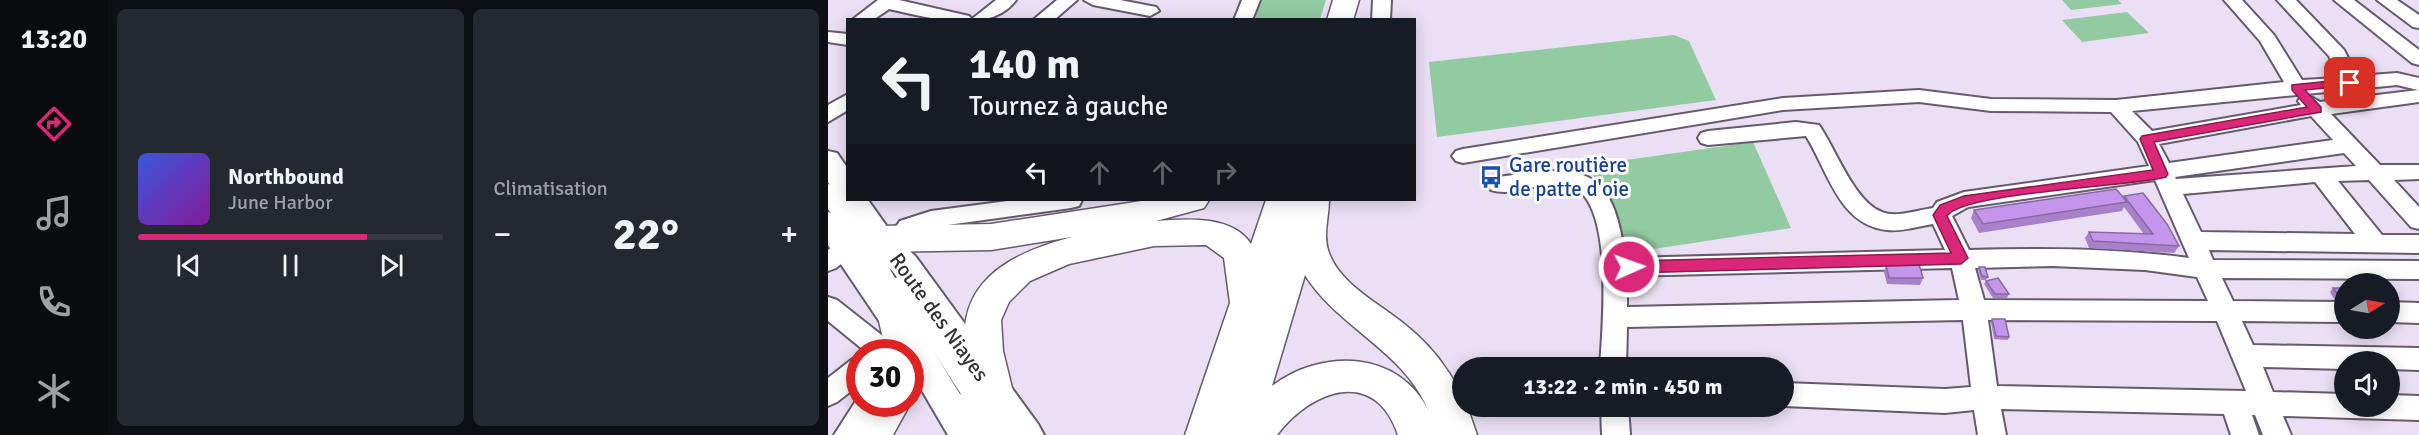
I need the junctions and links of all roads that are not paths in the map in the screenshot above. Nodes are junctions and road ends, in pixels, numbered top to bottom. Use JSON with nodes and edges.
{"nodes":[{"id":1,"x":1007,"y":0,"type":"edge"},
{"id":2,"x":1068,"y":0,"type":"edge"},
{"id":3,"x":1093,"y":0,"type":"edge"},
{"id":4,"x":1251,"y":0,"type":"edge"},
{"id":5,"x":1346,"y":0,"type":"edge"},
{"id":6,"x":1368,"y":0,"type":"edge"},
{"id":7,"x":1382,"y":0,"type":"edge"},
{"id":8,"x":2233,"y":0,"type":"edge"},
{"id":9,"x":2286,"y":0,"type":"edge"},
{"id":10,"x":2343,"y":0,"type":"edge"},
{"id":11,"x":2386,"y":0,"type":"edge"},
{"id":12,"x":888,"y":1,"type":"edge"},
{"id":13,"x":1150,"y":10,"type":"edge"},
{"id":14,"x":864,"y":18,"type":"edge"},
{"id":15,"x":955,"y":18,"type":"edge"},
{"id":16,"x":984,"y":18,"type":"edge"},
{"id":17,"x":1045,"y":18,"type":"edge"},
{"id":18,"x":1244,"y":18,"type":"edge"},
{"id":19,"x":1341,"y":18,"type":"edge"},
{"id":20,"x":1363,"y":18,"type":"edge"},
{"id":21,"x":1381,"y":18,"type":"edge"},
{"id":22,"x":2419,"y":23,"type":"edge"},
{"id":23,"x":2419,"y":59,"type":"edge"},
{"id":24,"x":2350,"y":83,"type":"junction"},
{"id":25,"x":2419,"y":84,"type":"edge"},
{"id":26,"x":2296,"y":87,"type":"junction"},
{"id":27,"x":2419,"y":96,"type":"edge"},
{"id":28,"x":846,"y":102,"type":"edge"},
{"id":29,"x":2116,"y":106,"type":"junction"},
{"id":30,"x":2316,"y":109,"type":"junction"},
{"id":31,"x":828,"y":115,"type":"edge"},
{"id":32,"x":1708,"y":138,"type":"dead end"},
{"id":33,"x":2147,"y":139,"type":"junction"},
{"id":34,"x":2349,"y":145,"type":"junction"},
{"id":35,"x":1462,"y":156,"type":"dead end"},
{"id":36,"x":2419,"y":172,"type":"edge"},
{"id":37,"x":2377,"y":173,"type":"junction"},
{"id":38,"x":2320,"y":174,"type":"junction"},
{"id":39,"x":2164,"y":181,"type":"junction"},
{"id":40,"x":840,"y":182,"type":"edge"},
{"id":41,"x":1499,"y":185,"type":"dead end"},
{"id":42,"x":846,"y":199,"type":"edge"},
{"id":43,"x":847,"y":201,"type":"edge"},
{"id":44,"x":1055,"y":201,"type":"edge"},
{"id":45,"x":1189,"y":201,"type":"edge"},
{"id":46,"x":1282,"y":201,"type":"edge"},
{"id":47,"x":1312,"y":201,"type":"edge"},
{"id":48,"x":1312,"y":201,"type":"edge"},
{"id":49,"x":982,"y":206,"type":"edge"},
{"id":50,"x":1940,"y":215,"type":"junction"},
{"id":51,"x":2419,"y":221,"type":"edge"},
{"id":52,"x":828,"y":223,"type":"edge"},
{"id":53,"x":2191,"y":241,"type":"junction"},
{"id":54,"x":2375,"y":243,"type":"junction"},
{"id":55,"x":2419,"y":244,"type":"edge"},
{"id":56,"x":863,"y":246,"type":"edge"},
{"id":57,"x":1961,"y":258,"type":"junction"},
{"id":58,"x":1615,"y":267,"type":"junction"},
{"id":59,"x":2205,"y":269,"type":"junction"},
{"id":60,"x":2419,"y":270,"type":"edge"},
{"id":61,"x":1248,"y":303,"type":"junction"},
{"id":62,"x":1972,"y":310,"type":"junction"},
{"id":63,"x":2223,"y":310,"type":"junction"},
{"id":64,"x":830,"y":311,"type":"edge"},
{"id":65,"x":2334,"y":312,"type":"edge"},
{"id":66,"x":2400,"y":312,"type":"edge"},
{"id":67,"x":2419,"y":313,"type":"edge"},
{"id":68,"x":1614,"y":317,"type":"junction"},
{"id":69,"x":879,"y":339,"type":"edge"},
{"id":70,"x":887,"y":339,"type":"edge"},
{"id":71,"x":2245,"y":356,"type":"junction"},
{"id":72,"x":1613,"y":357,"type":"edge"},
{"id":73,"x":2419,"y":359,"type":"edge"},
{"id":74,"x":846,"y":379,"type":"edge"},
{"id":75,"x":924,"y":385,"type":"edge"},
{"id":76,"x":993,"y":392,"type":"junction"},
{"id":77,"x":828,"y":394,"type":"edge"},
{"id":78,"x":1794,"y":395,"type":"edge"},
{"id":79,"x":1983,"y":397,"type":"junction"},
{"id":80,"x":2234,"y":403,"type":"junction"},
{"id":81,"x":2266,"y":405,"type":"junction"},
{"id":82,"x":2419,"y":408,"type":"edge"},
{"id":83,"x":860,"y":417,"type":"edge"},
{"id":84,"x":882,"y":417,"type":"edge"},
{"id":85,"x":1615,"y":417,"type":"edge"},
{"id":86,"x":848,"y":435,"type":"edge"},
{"id":87,"x":872,"y":435,"type":"edge"},
{"id":88,"x":968,"y":435,"type":"edge"},
{"id":89,"x":985,"y":435,"type":"edge"},
{"id":90,"x":1004,"y":435,"type":"edge"},
{"id":91,"x":1026,"y":435,"type":"edge"},
{"id":92,"x":1205,"y":435,"type":"edge"},
{"id":93,"x":1237,"y":435,"type":"edge"},
{"id":94,"x":1254,"y":435,"type":"edge"},
{"id":95,"x":1418,"y":435,"type":"edge"},
{"id":96,"x":1457,"y":435,"type":"edge"},
{"id":97,"x":1616,"y":435,"type":"edge"},
{"id":98,"x":1992,"y":435,"type":"edge"},
{"id":99,"x":2245,"y":435,"type":"edge"},
{"id":100,"x":2277,"y":435,"type":"edge"}],
"edges":[{"from":1,"to":16,"type":"street"},
{"from":2,"to":17,"type":"street"},
{"from":3,"to":13,"type":"street"},
{"from":4,"to":18,"type":"street"},
{"from":5,"to":19,"type":"highway"},
{"from":6,"to":20,"type":"highway"},
{"from":7,"to":21,"type":"street"},
{"from":8,"to":26,"type":"street"},
{"from":9,"to":24,"type":"street"},
{"from":10,"to":23,"type":"street"},
{"from":11,"to":22,"type":"street"},
{"from":12,"to":14,"type":"street"},
{"from":12,"to":15,"type":"street"},
{"from":24,"to":25,"type":"street"},
{"from":24,"to":26,"type":"street"},
{"from":26,"to":29,"type":"street"},
{"from":26,"to":30,"type":"street"},
{"from":27,"to":30,"type":"street"},
{"from":28,"to":31,"type":"street"},
{"from":29,"to":33,"type":"street"},
{"from":29,"to":35,"type":"street"},
{"from":30,"to":33,"type":"street"},
{"from":30,"to":34,"type":"street"},
{"from":32,"to":50,"type":"street"},
{"from":33,"to":39,"type":"street"},
{"from":34,"to":37,"type":"street"},
{"from":34,"to":39,"type":"street"},
{"from":36,"to":37,"type":"street"},
{"from":37,"to":38,"type":"street"},
{"from":37,"to":51,"type":"street"},
{"from":38,"to":39,"type":"street"},
{"from":38,"to":54,"type":"street"},
{"from":39,"to":50,"type":"street"},
{"from":39,"to":53,"type":"street"},
{"from":40,"to":42,"type":"main road","name":"Route des Niayes"},
{"from":41,"to":58,"type":"street"},
{"from":43,"to":56,"type":"main road","name":"Route des Niayes"},
{"from":44,"to":49,"type":"street"},
{"from":45,"to":56,"type":"highway"},
{"from":46,"to":61,"type":"highway"},
{"from":47,"to":93,"type":"highway"},
{"from":48,"to":96,"type":"highway"},
{"from":49,"to":56,"type":"street"},
{"from":50,"to":57,"type":"street"},
{"from":52,"to":56,"type":"main road","name":"Route des Niayes"},
{"from":53,"to":54,"type":"street"},
{"from":53,"to":59,"type":"street"},
{"from":54,"to":55,"type":"street"},
{"from":56,"to":70,"type":"main road","name":"Route des Niayes"},
{"from":56,"to":76,"type":"main road","name":"Route des Niayes"},
{"from":56,"to":89,"type":"street"},
{"from":56,"to":90,"type":"street"},
{"from":57,"to":58,"type":"street"},
{"from":57,"to":59,"type":"street"},
{"from":57,"to":62,"type":"street"},
{"from":58,"to":68,"type":"street"},
{"from":59,"to":60,"type":"street"},
{"from":59,"to":63,"type":"street"},
{"from":61,"to":76,"type":"highway"},
{"from":61,"to":92,"type":"highway"},
{"from":62,"to":63,"type":"street"},
{"from":62,"to":68,"type":"street"},
{"from":62,"to":79,"type":"street"},
{"from":63,"to":65,"type":"street"},
{"from":63,"to":71,"type":"street"},
{"from":64,"to":69,"type":"street"},
{"from":66,"to":67,"type":"street"},
{"from":68,"to":72,"type":"street"},
{"from":71,"to":73,"type":"street"},
{"from":71,"to":81,"type":"street"},
{"from":74,"to":77,"type":"street"},
{"from":75,"to":88,"type":"main road","name":"Route des Niayes"},
{"from":76,"to":91,"type":"main road","name":"Route des Niayes"},
{"from":78,"to":79,"type":"street"},
{"from":79,"to":80,"type":"street"},
{"from":79,"to":98,"type":"street"},
{"from":80,"to":81,"type":"street"},
{"from":80,"to":99,"type":"street"},
{"from":81,"to":82,"type":"street"},
{"from":81,"to":100,"type":"street"},
{"from":83,"to":86,"type":"street"},
{"from":84,"to":87,"type":"highway"},
{"from":85,"to":97,"type":"street"},
{"from":94,"to":95,"type":"highway"}]}
